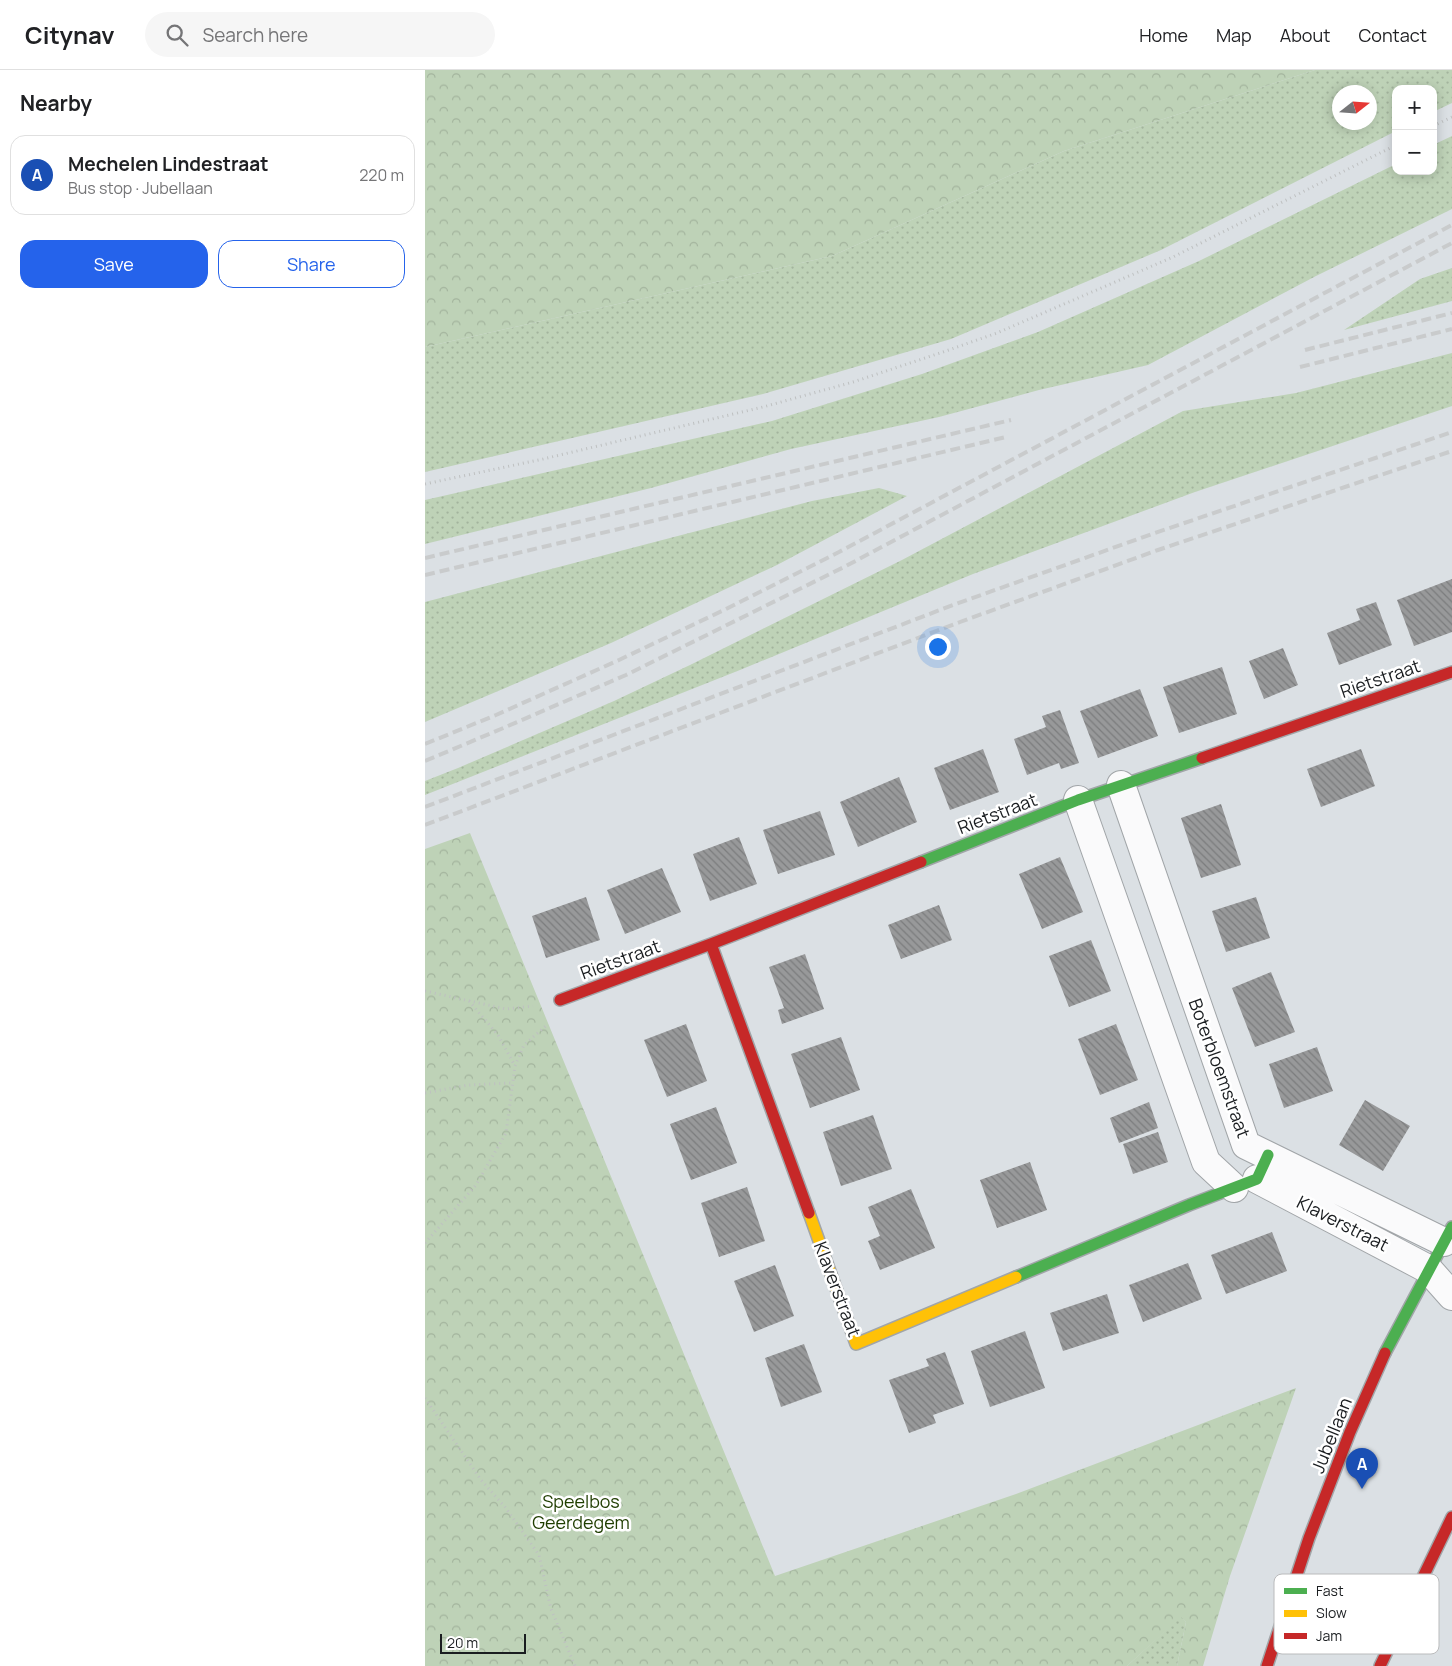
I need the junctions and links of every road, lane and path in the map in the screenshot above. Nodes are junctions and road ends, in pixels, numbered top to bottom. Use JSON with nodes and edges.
{"nodes":[{"id":1,"x":1452,"y":117,"type":"edge"},
{"id":2,"x":1437,"y":124,"type":"edge"},
{"id":3,"x":1392,"y":147,"type":"edge"},
{"id":4,"x":425,"y":484,"type":"edge"},
{"id":5,"x":1452,"y":672,"type":"edge"},
{"id":6,"x":1121,"y":785,"type":"junction"},
{"id":7,"x":1078,"y":800,"type":"junction"},
{"id":8,"x":711,"y":944,"type":"junction"},
{"id":9,"x":425,"y":992,"type":"edge"},
{"id":10,"x":560,"y":1000,"type":"junction"},
{"id":11,"x":469,"y":1001,"type":"junction"},
{"id":12,"x":515,"y":1066,"type":"junction"},
{"id":13,"x":512,"y":1083,"type":"junction"},
{"id":14,"x":425,"y":1093,"type":"edge"},
{"id":15,"x":1253,"y":1174,"type":"junction"},
{"id":16,"x":1448,"y":1234,"type":"edge"},
{"id":17,"x":425,"y":1243,"type":"edge"},
{"id":18,"x":1428,"y":1269,"type":"junction"},
{"id":19,"x":1452,"y":1296,"type":"edge"},
{"id":20,"x":425,"y":1398,"type":"edge"},
{"id":21,"x":1452,"y":1517,"type":"edge"},
{"id":22,"x":1297,"y":1574,"type":"edge"},
{"id":23,"x":1424,"y":1574,"type":"edge"},
{"id":24,"x":1274,"y":1645,"type":"edge"},
{"id":25,"x":1386,"y":1654,"type":"edge"},
{"id":26,"x":575,"y":1666,"type":"edge"},
{"id":27,"x":1267,"y":1666,"type":"edge"},
{"id":28,"x":1380,"y":1666,"type":"edge"}],
"edges":[{"from":1,"to":2,"type":"path"},
{"from":3,"to":4,"type":"path"},
{"from":5,"to":6,"type":"street","name":"Rietstraat"},
{"from":6,"to":7,"type":"street","name":"Rietstraat"},
{"from":6,"to":15,"type":"street","name":"Boterbloemstraat"},
{"from":7,"to":8,"type":"street","name":"Rietstraat"},
{"from":7,"to":15,"type":"street","name":"Boterbloemstraat"},
{"from":8,"to":10,"type":"street","name":"Rietstraat"},
{"from":8,"to":15,"type":"street","name":"Klaverstraat"},
{"from":9,"to":11,"type":"path"},
{"from":10,"to":11,"type":"path"},
{"from":10,"to":12,"type":"path"},
{"from":11,"to":12,"type":"path"},
{"from":12,"to":13,"type":"path"},
{"from":13,"to":14,"type":"path"},
{"from":13,"to":17,"type":"path"},
{"from":15,"to":16,"type":"street","name":"Boterbloemstraat"},
{"from":15,"to":18,"type":"street","name":"Klaverstraat"},
{"from":16,"to":18,"type":"street","name":"Jubellaan"},
{"from":18,"to":19,"type":"street"},
{"from":18,"to":22,"type":"street","name":"Jubellaan"},
{"from":20,"to":26,"type":"path"},
{"from":21,"to":23,"type":"street"},
{"from":24,"to":27,"type":"street","name":"Jubellaan"},
{"from":25,"to":28,"type":"street"}]}
